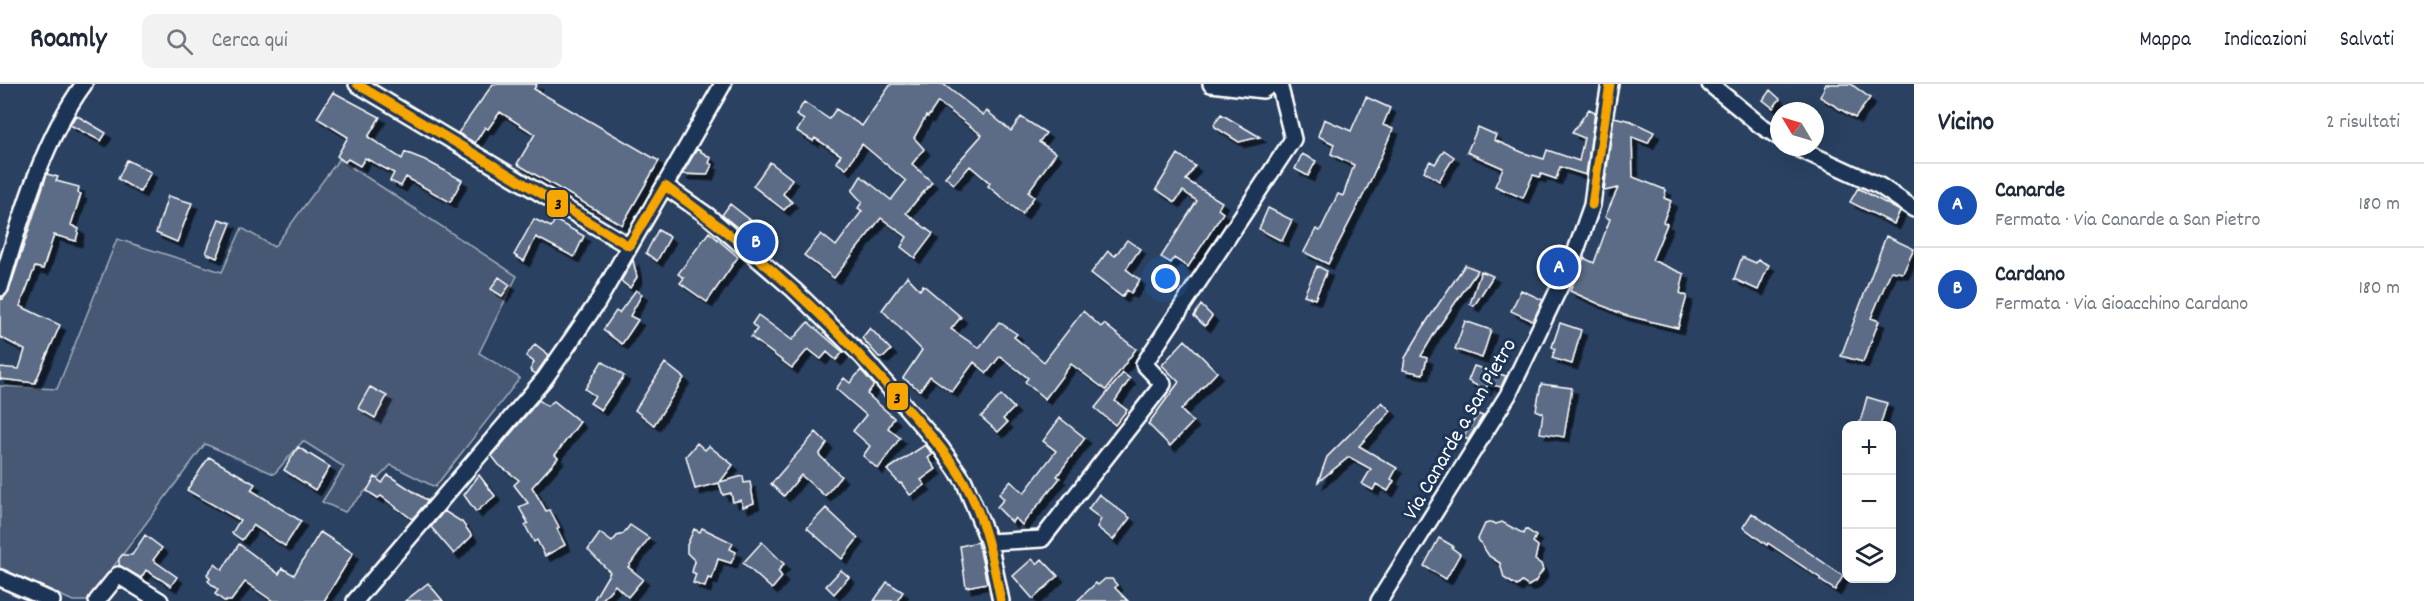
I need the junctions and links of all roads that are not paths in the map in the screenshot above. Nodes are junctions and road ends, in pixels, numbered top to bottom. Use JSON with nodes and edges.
{"nodes":[{"id":1,"x":84,"y":84,"type":"edge"},
{"id":2,"x":357,"y":84,"type":"edge"},
{"id":3,"x":723,"y":84,"type":"edge"},
{"id":4,"x":1212,"y":84,"type":"edge"},
{"id":5,"x":1272,"y":84,"type":"edge"},
{"id":6,"x":1279,"y":84,"type":"edge"},
{"id":7,"x":1610,"y":84,"type":"edge"},
{"id":8,"x":1710,"y":84,"type":"edge"},
{"id":9,"x":1770,"y":131,"type":"edge"},
{"id":10,"x":1815,"y":156,"type":"edge"},
{"id":11,"x":665,"y":186,"type":"junction"},
{"id":12,"x":1914,"y":209,"type":"edge"},
{"id":13,"x":629,"y":246,"type":"junction"},
{"id":14,"x":0,"y":288,"type":"edge"},
{"id":15,"x":989,"y":542,"type":"junction"},
{"id":16,"x":0,"y":578,"type":"edge"},
{"id":17,"x":52,"y":601,"type":"edge"},
{"id":18,"x":97,"y":601,"type":"edge"},
{"id":19,"x":160,"y":601,"type":"edge"},
{"id":20,"x":355,"y":601,"type":"edge"},
{"id":21,"x":1001,"y":601,"type":"edge"},
{"id":22,"x":1379,"y":601,"type":"edge"}],
"edges":[{"from":1,"to":14,"type":"street"},
{"from":2,"to":13,"type":"street"},
{"from":3,"to":11,"type":"street"},
{"from":4,"to":5,"type":"street"},
{"from":6,"to":15,"type":"street"},
{"from":7,"to":22,"type":"street","name":"Via Canarde a San Pietro"},
{"from":8,"to":9,"type":"street"},
{"from":10,"to":12,"type":"street"},
{"from":11,"to":13,"type":"street"},
{"from":11,"to":15,"type":"street"},
{"from":13,"to":20,"type":"street"},
{"from":15,"to":21,"type":"street"},
{"from":16,"to":17,"type":"street"},
{"from":18,"to":19,"type":"street"}]}
